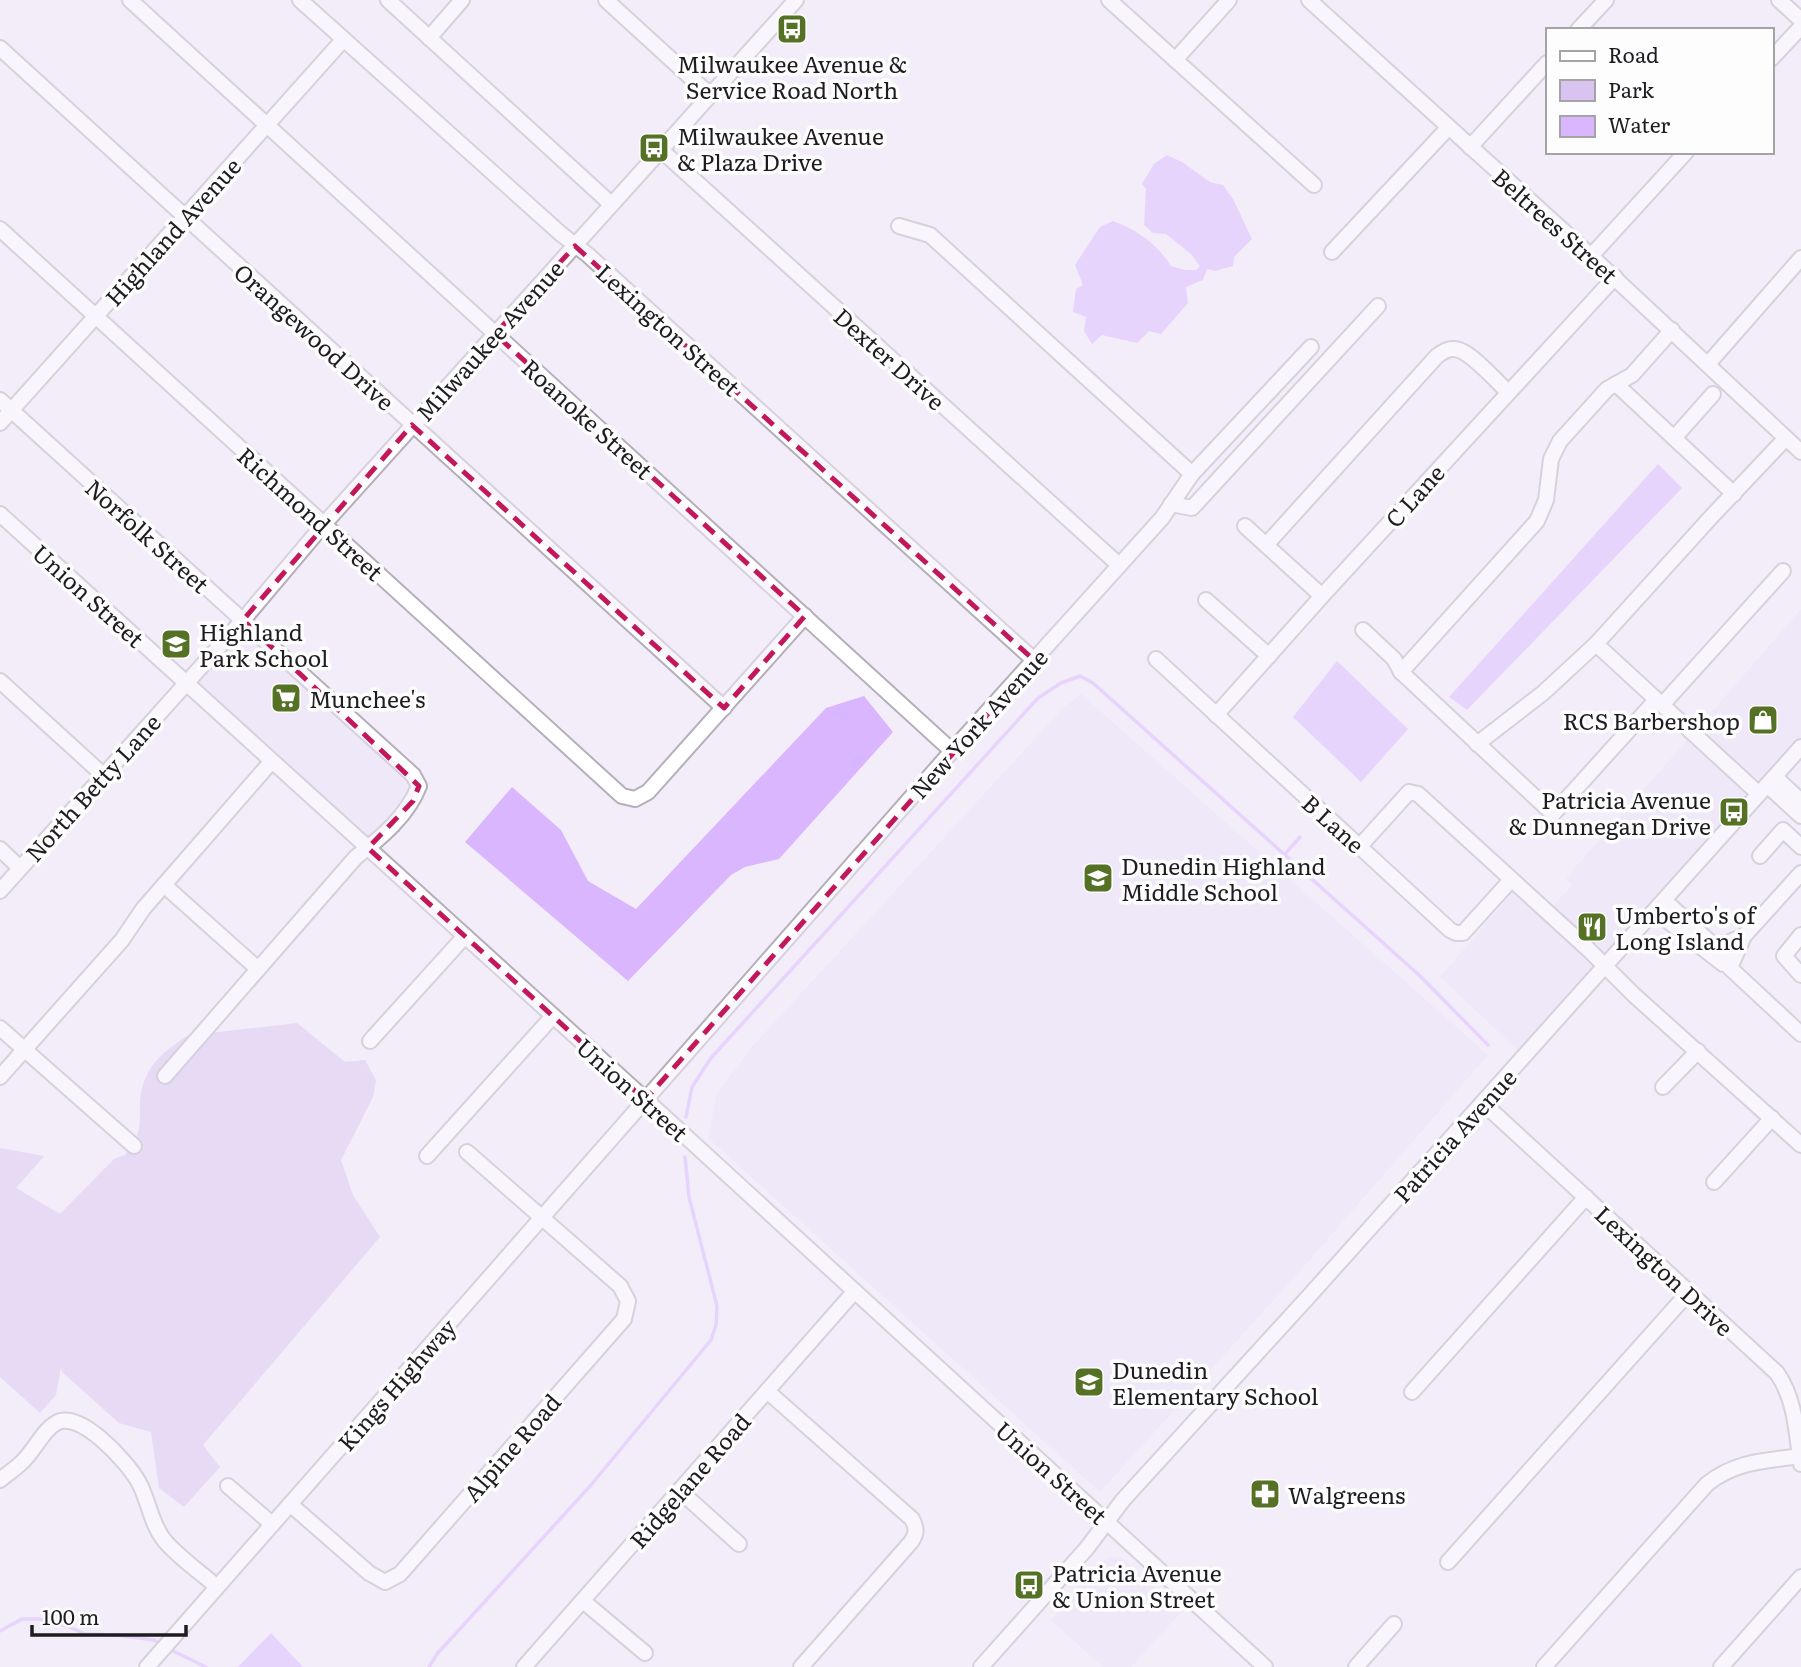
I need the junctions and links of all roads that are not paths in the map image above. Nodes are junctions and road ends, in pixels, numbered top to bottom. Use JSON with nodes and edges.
{"nodes":[{"id":1,"x":130,"y":0,"type":"edge"},
{"id":2,"x":300,"y":0,"type":"edge"},
{"id":3,"x":388,"y":0,"type":"edge"},
{"id":4,"x":462,"y":0,"type":"edge"},
{"id":5,"x":606,"y":0,"type":"edge"},
{"id":6,"x":796,"y":0,"type":"edge"},
{"id":7,"x":1109,"y":0,"type":"edge"},
{"id":8,"x":1229,"y":0,"type":"edge"},
{"id":9,"x":1309,"y":0,"type":"edge"},
{"id":10,"x":1606,"y":0,"type":"edge"},
{"id":11,"x":1779,"y":0,"type":"edge"},
{"id":12,"x":1801,"y":20,"type":"edge"},
{"id":13,"x":1801,"y":27,"type":"edge"},
{"id":14,"x":1580,"y":28,"type":"edge"},
{"id":15,"x":429,"y":38,"type":"junction"},
{"id":16,"x":344,"y":40,"type":"junction"},
{"id":17,"x":0,"y":48,"type":"edge"},
{"id":18,"x":1773,"y":57,"type":"edge"},
{"id":19,"x":1175,"y":60,"type":"junction"},
{"id":20,"x":1546,"y":64,"type":"edge"},
{"id":21,"x":710,"y":95,"type":"junction"},
{"id":22,"x":266,"y":126,"type":"junction"},
{"id":23,"x":1449,"y":127,"type":"junction"},
{"id":24,"x":1470,"y":147,"type":"junction"},
{"id":25,"x":661,"y":150,"type":"junction"},
{"id":26,"x":1684,"y":154,"type":"edge"},
{"id":27,"x":1314,"y":185,"type":"dead end"},
{"id":28,"x":611,"y":204,"type":"junction"},
{"id":29,"x":184,"y":217,"type":"junction"},
{"id":30,"x":899,"y":226,"type":"dead end"},
{"id":31,"x":0,"y":229,"type":"edge"},
{"id":32,"x":575,"y":246,"type":"junction"},
{"id":33,"x":1332,"y":253,"type":"dead end"},
{"id":34,"x":1591,"y":256,"type":"junction"},
{"id":35,"x":1801,"y":258,"type":"edge"},
{"id":36,"x":1615,"y":277,"type":"junction"},
{"id":37,"x":1378,"y":306,"type":"dead end"},
{"id":38,"x":95,"y":317,"type":"junction"},
{"id":39,"x":1672,"y":330,"type":"junction"},
{"id":40,"x":495,"y":334,"type":"junction"},
{"id":41,"x":1311,"y":347,"type":"dead end"},
{"id":42,"x":1708,"y":364,"type":"junction"},
{"id":43,"x":1616,"y":384,"type":"junction"},
{"id":44,"x":1508,"y":392,"type":"junction"},
{"id":45,"x":1713,"y":394,"type":"dead end"},
{"id":46,"x":0,"y":400,"type":"edge"},
{"id":47,"x":11,"y":411,"type":"junction"},
{"id":48,"x":0,"y":423,"type":"edge"},
{"id":49,"x":412,"y":425,"type":"junction"},
{"id":50,"x":1674,"y":438,"type":"junction"},
{"id":51,"x":1786,"y":438,"type":"junction"},
{"id":52,"x":1801,"y":452,"type":"edge"},
{"id":53,"x":1192,"y":474,"type":"junction"},
{"id":54,"x":1734,"y":495,"type":"junction"},
{"id":55,"x":1171,"y":504,"type":"junction"},
{"id":56,"x":0,"y":514,"type":"edge"},
{"id":57,"x":324,"y":524,"type":"junction"},
{"id":58,"x":1245,"y":526,"type":"dead end"},
{"id":59,"x":1266,"y":545,"type":"junction"},
{"id":60,"x":1119,"y":565,"type":"junction"},
{"id":61,"x":1783,"y":571,"type":"dead end"},
{"id":62,"x":1322,"y":596,"type":"junction"},
{"id":63,"x":1206,"y":600,"type":"dead end"},
{"id":64,"x":805,"y":616,"type":"junction"},
{"id":65,"x":243,"y":620,"type":"junction"},
{"id":66,"x":1363,"y":630,"type":"dead end"},
{"id":67,"x":1595,"y":644,"type":"junction"},
{"id":68,"x":1269,"y":656,"type":"junction"},
{"id":69,"x":1156,"y":659,"type":"dead end"},
{"id":70,"x":1035,"y":661,"type":"junction"},
{"id":71,"x":1401,"y":672,"type":"junction"},
{"id":72,"x":0,"y":681,"type":"edge"},
{"id":73,"x":185,"y":683,"type":"junction"},
{"id":74,"x":1659,"y":702,"type":"junction"},
{"id":75,"x":723,"y":708,"type":"junction"},
{"id":76,"x":1216,"y":715,"type":"junction"},
{"id":77,"x":1478,"y":744,"type":"junction"},
{"id":78,"x":1801,"y":747,"type":"edge"},
{"id":79,"x":953,"y":751,"type":"junction"},
{"id":80,"x":271,"y":762,"type":"junction"},
{"id":81,"x":103,"y":774,"type":"junction"},
{"id":82,"x":1767,"y":785,"type":"junction"},
{"id":83,"x":1801,"y":801,"type":"edge"},
{"id":84,"x":1801,"y":816,"type":"edge"},
{"id":85,"x":1360,"y":846,"type":"junction"},
{"id":86,"x":1801,"y":847,"type":"edge"},
{"id":87,"x":368,"y":848,"type":"junction"},
{"id":88,"x":0,"y":849,"type":"edge"},
{"id":89,"x":1760,"y":856,"type":"dead end"},
{"id":90,"x":20,"y":868,"type":"junction"},
{"id":91,"x":1801,"y":873,"type":"edge"},
{"id":92,"x":1511,"y":880,"type":"junction"},
{"id":93,"x":164,"y":885,"type":"junction"},
{"id":94,"x":0,"y":891,"type":"edge"},
{"id":95,"x":1660,"y":906,"type":"junction"},
{"id":96,"x":1801,"y":935,"type":"edge"},
{"id":97,"x":465,"y":936,"type":"junction"},
{"id":98,"x":1744,"y":936,"type":"junction"},
{"id":99,"x":1713,"y":944,"type":"junction"},
{"id":100,"x":1605,"y":967,"type":"junction"},
{"id":101,"x":1730,"y":968,"type":"junction"},
{"id":102,"x":258,"y":969,"type":"junction"},
{"id":103,"x":1801,"y":975,"type":"edge"},
{"id":104,"x":553,"y":1016,"type":"junction"},
{"id":105,"x":0,"y":1028,"type":"edge"},
{"id":106,"x":1801,"y":1034,"type":"edge"},
{"id":107,"x":370,"y":1041,"type":"dead end"},
{"id":108,"x":25,"y":1049,"type":"junction"},
{"id":109,"x":1698,"y":1051,"type":"junction"},
{"id":110,"x":164,"y":1076,"type":"dead end"},
{"id":111,"x":0,"y":1077,"type":"edge"},
{"id":112,"x":1663,"y":1087,"type":"dead end"},
{"id":113,"x":645,"y":1100,"type":"junction"},
{"id":114,"x":1483,"y":1103,"type":"junction"},
{"id":115,"x":1772,"y":1118,"type":"junction"},
{"id":116,"x":1801,"y":1145,"type":"edge"},
{"id":117,"x":134,"y":1146,"type":"dead end"},
{"id":118,"x":467,"y":1152,"type":"dead end"},
{"id":119,"x":427,"y":1156,"type":"dead end"},
{"id":120,"x":1714,"y":1182,"type":"dead end"},
{"id":121,"x":1586,"y":1197,"type":"junction"},
{"id":122,"x":542,"y":1218,"type":"junction"},
{"id":123,"x":855,"y":1292,"type":"junction"},
{"id":124,"x":1689,"y":1292,"type":"junction"},
{"id":125,"x":767,"y":1391,"type":"junction"},
{"id":126,"x":1412,"y":1392,"type":"dead end"},
{"id":127,"x":1800,"y":1460,"type":"edge"},
{"id":128,"x":0,"y":1480,"type":"edge"},
{"id":129,"x":228,"y":1486,"type":"dead end"},
{"id":130,"x":680,"y":1491,"type":"junction"},
{"id":131,"x":290,"y":1504,"type":"junction"},
{"id":132,"x":1106,"y":1522,"type":"junction"},
{"id":133,"x":272,"y":1524,"type":"junction"},
{"id":134,"x":739,"y":1544,"type":"dead end"},
{"id":135,"x":1448,"y":1562,"type":"dead end"},
{"id":136,"x":1801,"y":1577,"type":"edge"},
{"id":137,"x":216,"y":1586,"type":"junction"},
{"id":138,"x":583,"y":1601,"type":"junction"},
{"id":139,"x":1394,"y":1624,"type":"dead end"},
{"id":140,"x":645,"y":1653,"type":"dead end"},
{"id":141,"x":146,"y":1667,"type":"edge"},
{"id":142,"x":524,"y":1667,"type":"edge"},
{"id":143,"x":801,"y":1667,"type":"edge"},
{"id":144,"x":982,"y":1667,"type":"edge"},
{"id":145,"x":1265,"y":1667,"type":"edge"},
{"id":146,"x":1356,"y":1667,"type":"edge"},
{"id":147,"x":1544,"y":1667,"type":"edge"},
{"id":148,"x":1721,"y":1667,"type":"edge"}],
"edges":[{"from":1,"to":22,"type":"street","name":"Roanoke Street"},
{"from":2,"to":16,"type":"street","name":"Lexington Street"},
{"from":3,"to":15,"type":"street"},
{"from":4,"to":15,"type":"street"},
{"from":5,"to":21,"type":"street"},
{"from":6,"to":21,"type":"street","name":"Milwaukee Avenue"},
{"from":7,"to":19,"type":"street"},
{"from":8,"to":19,"type":"street"},
{"from":9,"to":23,"type":"street","name":"Beltrees Street"},
{"from":10,"to":14,"type":"street"},
{"from":11,"to":12,"type":"street"},
{"from":13,"to":18,"type":"street"},
{"from":15,"to":28,"type":"street"},
{"from":16,"to":22,"type":"street","name":"Highland Avenue"},
{"from":16,"to":32,"type":"street","name":"Lexington Street"},
{"from":17,"to":29,"type":"street","name":"Orangewood Drive"},
{"from":19,"to":27,"type":"street"},
{"from":20,"to":24,"type":"street"},
{"from":21,"to":25,"type":"street","name":"Milwaukee Avenue"},
{"from":22,"to":29,"type":"street","name":"Highland Avenue"},
{"from":22,"to":40,"type":"street","name":"Roanoke Street"},
{"from":23,"to":24,"type":"street","name":"Beltrees Street"},
{"from":23,"to":33,"type":"street"},
{"from":24,"to":34,"type":"street","name":"Beltrees Street"},
{"from":25,"to":28,"type":"street","name":"Milwaukee Avenue"},
{"from":25,"to":60,"type":"street","name":"Dexter Drive"},
{"from":26,"to":34,"type":"street"},
{"from":28,"to":32,"type":"street","name":"Milwaukee Avenue"},
{"from":29,"to":38,"type":"street","name":"Highland Avenue"},
{"from":29,"to":49,"type":"street","name":"Orangewood Drive"},
{"from":30,"to":53,"type":"street"},
{"from":31,"to":38,"type":"street","name":"Richmond Street"},
{"from":32,"to":40,"type":"street","name":"Milwaukee Avenue"},
{"from":32,"to":70,"type":"street","name":"Lexington Street"},
{"from":34,"to":36,"type":"street","name":"Beltrees Street"},
{"from":35,"to":42,"type":"street"},
{"from":36,"to":39,"type":"street","name":"Beltrees Street"},
{"from":36,"to":44,"type":"street","name":"C Lane"},
{"from":37,"to":55,"type":"street"},
{"from":38,"to":47,"type":"street","name":"Highland Avenue"},
{"from":38,"to":57,"type":"street","name":"Richmond Street"},
{"from":39,"to":42,"type":"street","name":"Beltrees Street"},
{"from":39,"to":43,"type":"street"},
{"from":40,"to":49,"type":"street","name":"Milwaukee Avenue"},
{"from":40,"to":64,"type":"street","name":"Roanoke Street"},
{"from":41,"to":53,"type":"street","name":"New York Avenue"},
{"from":42,"to":51,"type":"street","name":"Beltrees Street"},
{"from":43,"to":50,"type":"street"},
{"from":43,"to":71,"type":"street"},
{"from":44,"to":59,"type":"street"},
{"from":44,"to":62,"type":"street","name":"C Lane"},
{"from":45,"to":50,"type":"street"},
{"from":46,"to":47,"type":"street","name":"Norfolk Street"},
{"from":47,"to":48,"type":"street","name":"Highland Avenue"},
{"from":47,"to":65,"type":"street","name":"Norfolk Street"},
{"from":49,"to":57,"type":"street","name":"Milwaukee Avenue"},
{"from":49,"to":75,"type":"street","name":"Orangewood Drive"},
{"from":50,"to":54,"type":"street"},
{"from":51,"to":52,"type":"street","name":"Beltrees Street"},
{"from":51,"to":54,"type":"street"},
{"from":53,"to":55,"type":"street","name":"New York Avenue"},
{"from":54,"to":67,"type":"street"},
{"from":55,"to":60,"type":"street","name":"New York Avenue"},
{"from":56,"to":73,"type":"street","name":"Union Street"},
{"from":57,"to":65,"type":"street","name":"Milwaukee Avenue"},
{"from":57,"to":75,"type":"street","name":"Richmond Street"},
{"from":58,"to":59,"type":"street"},
{"from":59,"to":62,"type":"street"},
{"from":60,"to":70,"type":"street","name":"New York Avenue"},
{"from":61,"to":74,"type":"street"},
{"from":62,"to":68,"type":"street","name":"C Lane"},
{"from":63,"to":68,"type":"street"},
{"from":64,"to":75,"type":"street"},
{"from":64,"to":79,"type":"street","name":"Roanoke Street"},
{"from":65,"to":73,"type":"street","name":"Milwaukee Avenue"},
{"from":65,"to":87,"type":"street","name":"Norfolk Street"},
{"from":66,"to":71,"type":"street"},
{"from":67,"to":74,"type":"street"},
{"from":67,"to":77,"type":"street"},
{"from":68,"to":76,"type":"street","name":"C Lane"},
{"from":69,"to":76,"type":"street","name":"B Lane"},
{"from":70,"to":79,"type":"street","name":"New York Avenue"},
{"from":71,"to":77,"type":"street"},
{"from":72,"to":81,"type":"street"},
{"from":73,"to":80,"type":"street","name":"Union Street"},
{"from":73,"to":81,"type":"street","name":"North Betty Lane"},
{"from":74,"to":77,"type":"street"},
{"from":74,"to":82,"type":"street"},
{"from":76,"to":85,"type":"street","name":"B Lane"},
{"from":78,"to":82,"type":"street","name":"Patricia Avenue"},
{"from":79,"to":113,"type":"street","name":"New York Avenue"},
{"from":80,"to":87,"type":"street","name":"Union Street"},
{"from":80,"to":93,"type":"street"},
{"from":81,"to":90,"type":"street","name":"North Betty Lane"},
{"from":82,"to":83,"type":"street"},
{"from":82,"to":84,"type":"street"},
{"from":82,"to":95,"type":"street","name":"Patricia Avenue"},
{"from":85,"to":92,"type":"street","name":"B Lane"},
{"from":85,"to":92,"type":"street"},
{"from":86,"to":89,"type":"street"},
{"from":87,"to":97,"type":"street","name":"Union Street"},
{"from":87,"to":102,"type":"street","name":"Norfolk Street"},
{"from":88,"to":90,"type":"street"},
{"from":90,"to":94,"type":"street","name":"North Betty Lane"},
{"from":91,"to":98,"type":"street"},
{"from":92,"to":100,"type":"street"},
{"from":93,"to":102,"type":"street"},
{"from":93,"to":108,"type":"street"},
{"from":95,"to":99,"type":"street"},
{"from":95,"to":100,"type":"street","name":"Patricia Avenue"},
{"from":95,"to":101,"type":"street"},
{"from":96,"to":103,"type":"street"},
{"from":97,"to":104,"type":"street","name":"Union Street"},
{"from":97,"to":107,"type":"street"},
{"from":98,"to":99,"type":"street"},
{"from":98,"to":101,"type":"street"},
{"from":99,"to":101,"type":"street"},
{"from":100,"to":109,"type":"street"},
{"from":100,"to":114,"type":"street","name":"Patricia Avenue"},
{"from":101,"to":106,"type":"street"},
{"from":102,"to":110,"type":"street","name":"Norfolk Street"},
{"from":104,"to":113,"type":"street","name":"Union Street"},
{"from":104,"to":119,"type":"street"},
{"from":105,"to":108,"type":"street"},
{"from":108,"to":111,"type":"street"},
{"from":108,"to":117,"type":"street"},
{"from":109,"to":112,"type":"street"},
{"from":109,"to":115,"type":"street"},
{"from":113,"to":122,"type":"street","name":"Kings Highway"},
{"from":113,"to":123,"type":"street","name":"Union Street"},
{"from":114,"to":121,"type":"street","name":"Lexington Drive"},
{"from":114,"to":132,"type":"street","name":"Patricia Avenue"},
{"from":115,"to":116,"type":"street"},
{"from":115,"to":120,"type":"street"},
{"from":118,"to":122,"type":"street"},
{"from":121,"to":124,"type":"street","name":"Lexington Drive"},
{"from":121,"to":126,"type":"street"},
{"from":122,"to":131,"type":"street","name":"Kings Highway"},
{"from":122,"to":131,"type":"street","name":"Alpine Road"},
{"from":123,"to":125,"type":"street","name":"Ridgelane Road"},
{"from":123,"to":132,"type":"street","name":"Union Street"},
{"from":124,"to":127,"type":"street","name":"Lexington Drive"},
{"from":124,"to":135,"type":"street"},
{"from":125,"to":130,"type":"street","name":"Ridgelane Road"},
{"from":125,"to":143,"type":"street"},
{"from":127,"to":147,"type":"street"},
{"from":128,"to":137,"type":"street"},
{"from":129,"to":133,"type":"street"},
{"from":130,"to":134,"type":"street"},
{"from":130,"to":138,"type":"street","name":"Ridgelane Road"},
{"from":131,"to":133,"type":"street","name":"Kings Highway"},
{"from":132,"to":144,"type":"street","name":"Patricia Avenue"},
{"from":132,"to":145,"type":"street","name":"Union Street"},
{"from":133,"to":137,"type":"street","name":"Kings Highway"},
{"from":136,"to":148,"type":"street"},
{"from":137,"to":141,"type":"street","name":"Kings Highway"},
{"from":138,"to":140,"type":"street"},
{"from":138,"to":142,"type":"street","name":"Ridgelane Road"},
{"from":139,"to":146,"type":"street"}]}
